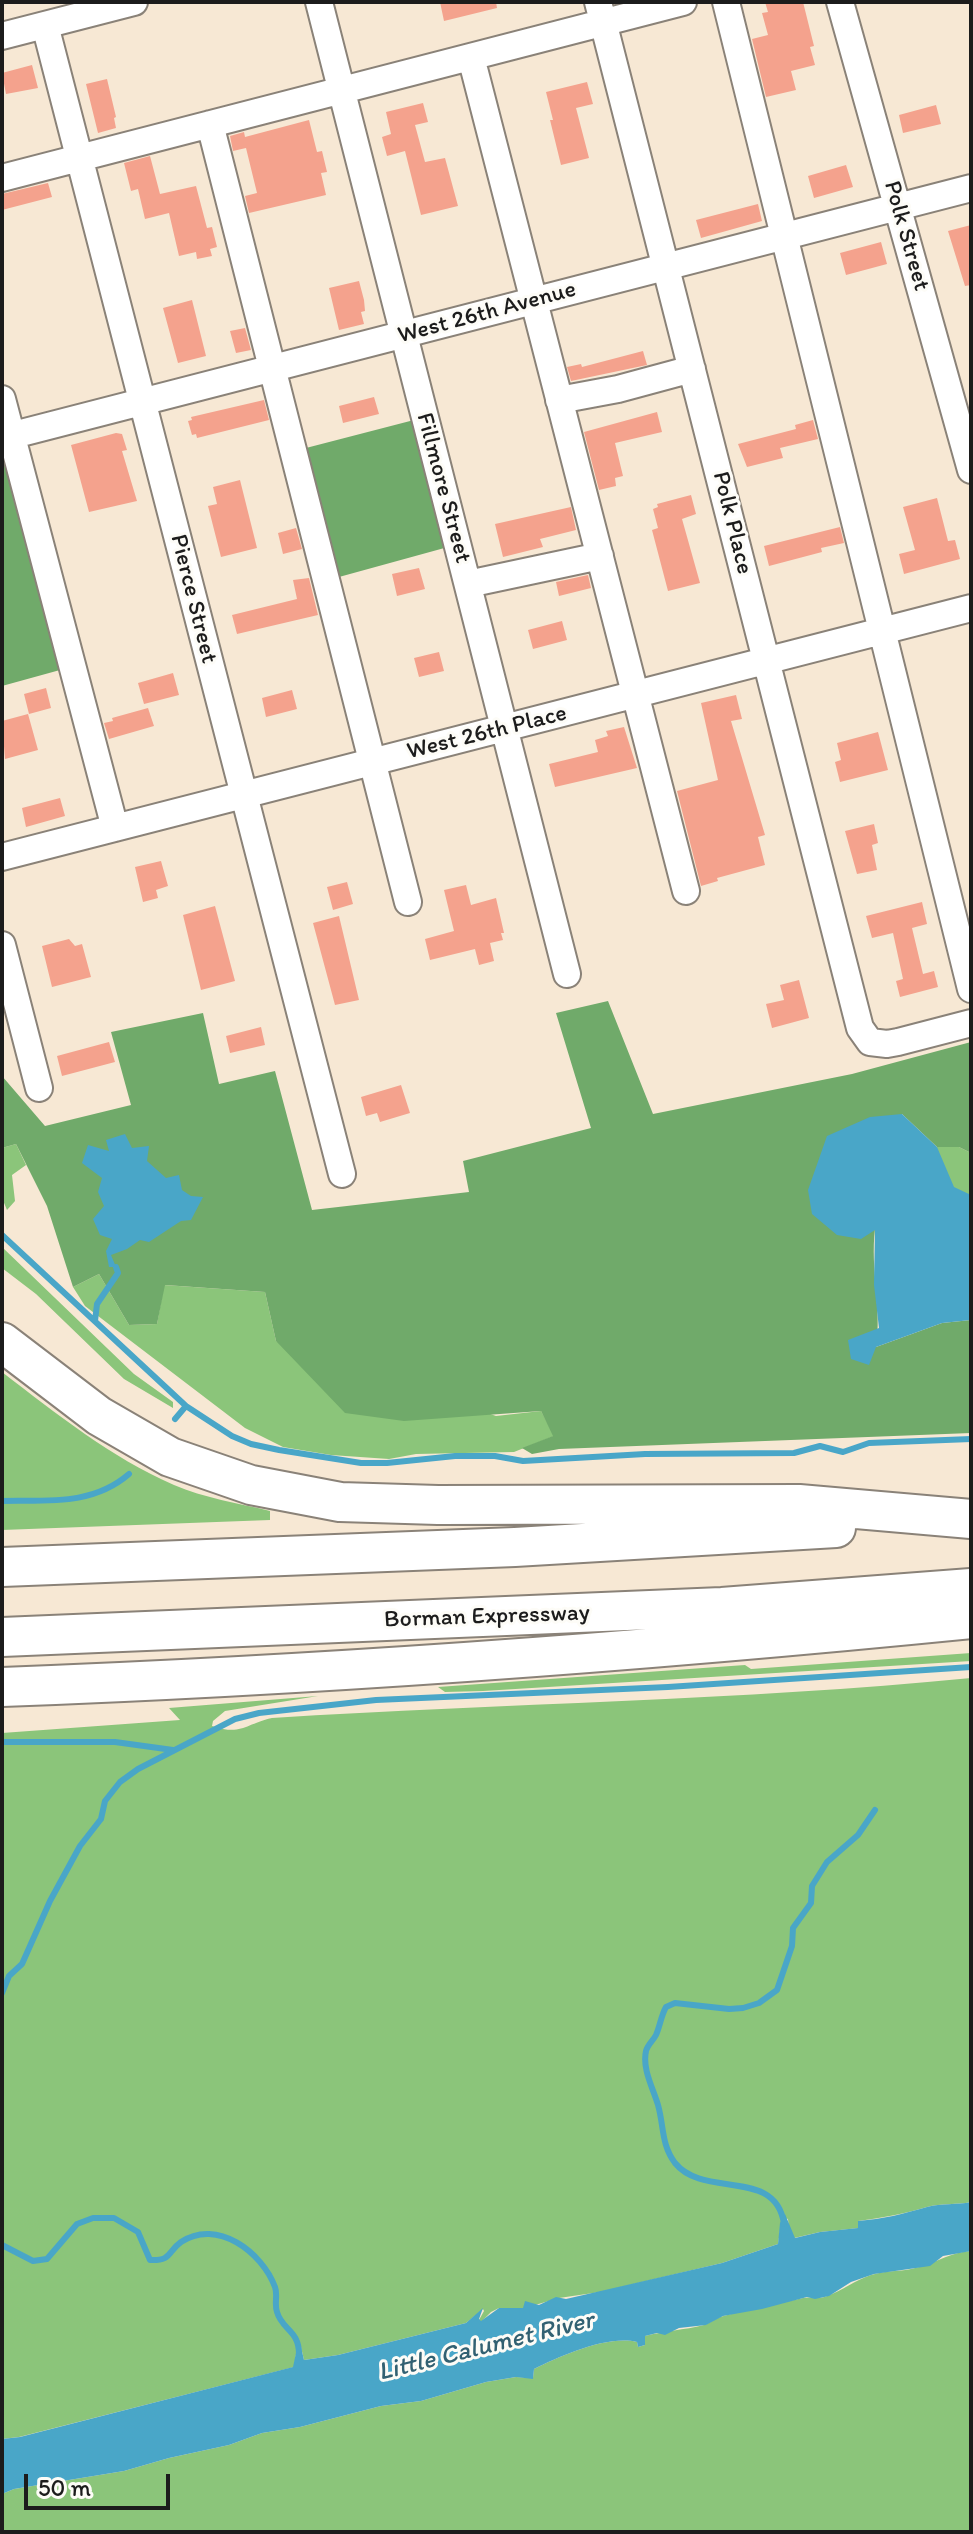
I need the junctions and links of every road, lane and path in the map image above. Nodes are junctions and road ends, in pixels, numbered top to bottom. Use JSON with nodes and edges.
{"nodes":[{"id":1,"x":134,"y":2,"type":"edge"},
{"id":2,"x":319,"y":2,"type":"edge"},
{"id":3,"x":683,"y":2,"type":"edge"},
{"id":4,"x":726,"y":2,"type":"edge"},
{"id":5,"x":840,"y":2,"type":"edge"},
{"id":6,"x":601,"y":12,"type":"edge"},
{"id":7,"x":45,"y":25,"type":"junction"},
{"id":8,"x":2,"y":36,"type":"edge"},
{"id":9,"x":471,"y":57,"type":"junction"},
{"id":10,"x":342,"y":90,"type":"junction"},
{"id":11,"x":210,"y":124,"type":"junction"},
{"id":12,"x":80,"y":158,"type":"junction"},
{"id":13,"x":2,"y":178,"type":"edge"},
{"id":14,"x":971,"y":188,"type":"edge"},
{"id":15,"x":898,"y":207,"type":"junction"},
{"id":16,"x":784,"y":236,"type":"junction"},
{"id":17,"x":666,"y":267,"type":"junction"},
{"id":18,"x":534,"y":301,"type":"junction"},
{"id":19,"x":404,"y":335,"type":"junction"},
{"id":20,"x":273,"y":369,"type":"junction"},
{"id":21,"x":692,"y":369,"type":"junction"},
{"id":22,"x":2,"y":399,"type":"edge"},
{"id":23,"x":559,"y":400,"type":"junction"},
{"id":24,"x":143,"y":402,"type":"junction"},
{"id":25,"x":7,"y":437,"type":"edge"},
{"id":26,"x":971,"y":470,"type":"edge"},
{"id":27,"x":600,"y":556,"type":"junction"},
{"id":28,"x":468,"y":584,"type":"junction"},
{"id":29,"x":971,"y":608,"type":"edge"},
{"id":30,"x":882,"y":631,"type":"junction"},
{"id":31,"x":767,"y":661,"type":"junction"},
{"id":32,"x":636,"y":694,"type":"junction"},
{"id":33,"x":506,"y":728,"type":"junction"},
{"id":34,"x":373,"y":762,"type":"junction"},
{"id":35,"x":243,"y":795,"type":"junction"},
{"id":36,"x":115,"y":828,"type":"junction"},
{"id":37,"x":2,"y":857,"type":"edge"},
{"id":38,"x":686,"y":891,"type":"dead end"},
{"id":39,"x":408,"y":902,"type":"dead end"},
{"id":40,"x":2,"y":945,"type":"edge"},
{"id":41,"x":567,"y":974,"type":"dead end"},
{"id":42,"x":971,"y":989,"type":"edge"},
{"id":43,"x":971,"y":1023,"type":"edge"},
{"id":44,"x":39,"y":1088,"type":"dead end"},
{"id":45,"x":342,"y":1174,"type":"dead end"},
{"id":46,"x":2,"y":1342,"type":"edge"},
{"id":47,"x":971,"y":1520,"type":"edge"},
{"id":48,"x":2,"y":1567,"type":"edge"},
{"id":49,"x":971,"y":1588,"type":"edge"},
{"id":50,"x":971,"y":1619,"type":"edge"},
{"id":51,"x":2,"y":1637,"type":"edge"},
{"id":52,"x":103,"y":1683,"type":"junction"},
{"id":53,"x":2,"y":1687,"type":"edge"},
{"id":54,"x":2,"y":1703,"type":"edge"}],
"edges":[{"from":1,"to":7,"type":"street"},
{"from":2,"to":10,"type":"street","name":"Fillmore Street"},
{"from":3,"to":6,"type":"street"},
{"from":4,"to":16,"type":"street"},
{"from":5,"to":15,"type":"street","name":"Polk Street"},
{"from":6,"to":9,"type":"street"},
{"from":6,"to":17,"type":"street","name":"Polk Place"},
{"from":7,"to":8,"type":"street"},
{"from":7,"to":12,"type":"street","name":"Pierce Street"},
{"from":9,"to":10,"type":"street"},
{"from":9,"to":18,"type":"street"},
{"from":10,"to":11,"type":"street"},
{"from":10,"to":19,"type":"street","name":"Fillmore Street"},
{"from":11,"to":12,"type":"street"},
{"from":11,"to":20,"type":"street"},
{"from":12,"to":13,"type":"street"},
{"from":12,"to":24,"type":"street","name":"Pierce Street"},
{"from":14,"to":15,"type":"street","name":"West 26th Avenue"},
{"from":15,"to":16,"type":"street","name":"West 26th Avenue"},
{"from":15,"to":26,"type":"street","name":"Polk Street"},
{"from":16,"to":17,"type":"street","name":"West 26th Avenue"},
{"from":16,"to":30,"type":"street"},
{"from":17,"to":18,"type":"street","name":"West 26th Avenue"},
{"from":17,"to":21,"type":"street","name":"Polk Place"},
{"from":18,"to":19,"type":"street","name":"West 26th Avenue"},
{"from":18,"to":23,"type":"street"},
{"from":19,"to":20,"type":"street","name":"West 26th Avenue"},
{"from":19,"to":28,"type":"street","name":"Fillmore Street"},
{"from":20,"to":24,"type":"street","name":"West 26th Avenue"},
{"from":20,"to":34,"type":"street"},
{"from":21,"to":23,"type":"street"},
{"from":21,"to":31,"type":"street","name":"Polk Place"},
{"from":22,"to":25,"type":"street"},
{"from":23,"to":27,"type":"street"},
{"from":24,"to":25,"type":"street","name":"West 26th Avenue"},
{"from":24,"to":35,"type":"street","name":"Pierce Street"},
{"from":25,"to":36,"type":"street"},
{"from":27,"to":28,"type":"street"},
{"from":27,"to":32,"type":"street"},
{"from":28,"to":33,"type":"street","name":"Fillmore Street"},
{"from":29,"to":30,"type":"street","name":"West 26th Place"},
{"from":30,"to":31,"type":"street","name":"West 26th Place"},
{"from":30,"to":42,"type":"street"},
{"from":31,"to":32,"type":"street","name":"West 26th Place"},
{"from":31,"to":43,"type":"street","name":"Polk Place"},
{"from":32,"to":33,"type":"street","name":"West 26th Place"},
{"from":32,"to":38,"type":"street"},
{"from":33,"to":34,"type":"street","name":"West 26th Place"},
{"from":33,"to":41,"type":"street","name":"Fillmore Street"},
{"from":34,"to":35,"type":"street","name":"West 26th Place"},
{"from":34,"to":39,"type":"street"},
{"from":35,"to":36,"type":"street","name":"West 26th Place"},
{"from":35,"to":45,"type":"street","name":"Pierce Street"},
{"from":36,"to":37,"type":"street","name":"West 26th Place"},
{"from":40,"to":44,"type":"street"},
{"from":46,"to":47,"type":"highway"},
{"from":47,"to":48,"type":"highway"},
{"from":49,"to":51,"type":"highway","name":"Borman Expressway"},
{"from":50,"to":52,"type":"highway"},
{"from":52,"to":53,"type":"highway"},
{"from":52,"to":54,"type":"highway"}]}
